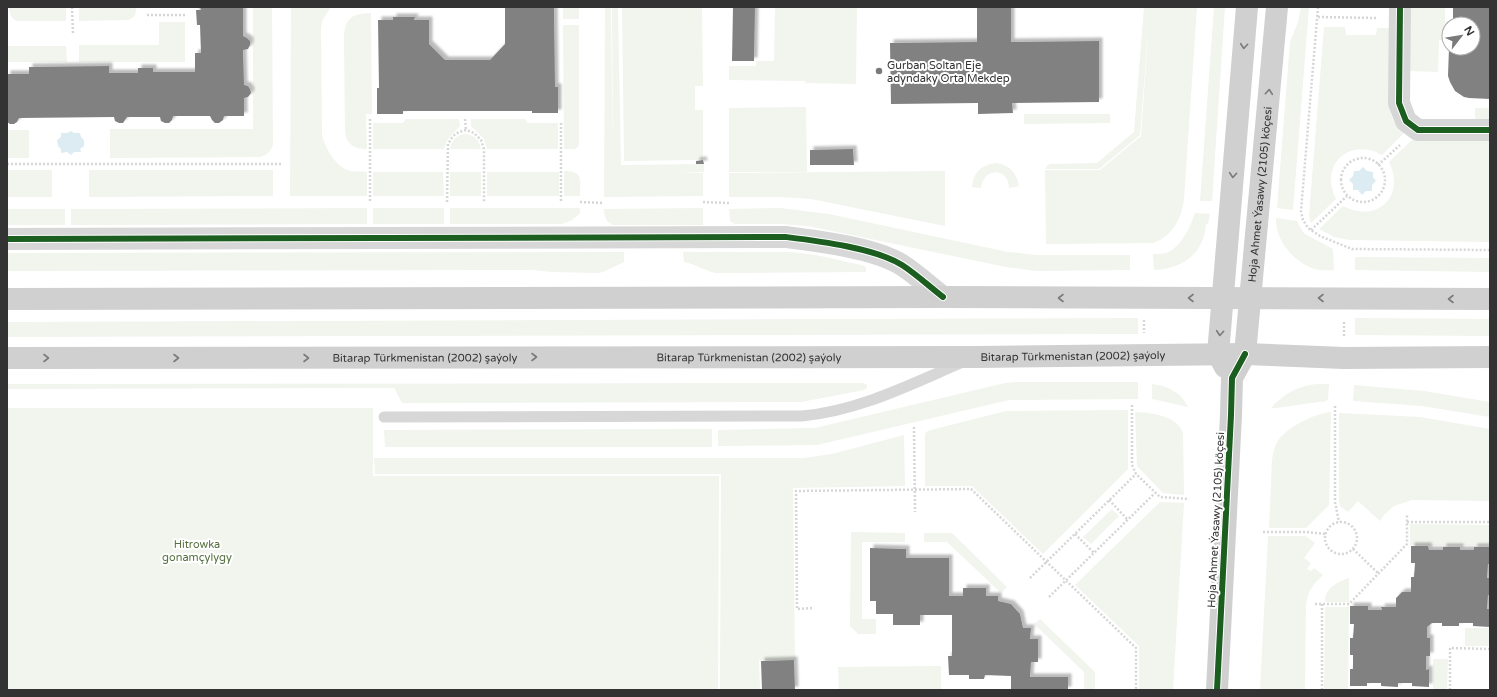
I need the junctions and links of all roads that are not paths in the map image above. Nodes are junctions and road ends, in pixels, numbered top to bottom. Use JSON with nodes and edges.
{"nodes":[{"id":1,"x":1247,"y":7,"type":"edge"},
{"id":2,"x":1277,"y":7,"type":"edge"},
{"id":3,"x":1400,"y":13,"type":"edge"},
{"id":4,"x":1490,"y":130,"type":"edge"},
{"id":5,"x":7,"y":239,"type":"edge"},
{"id":6,"x":943,"y":298,"type":"junction"},
{"id":7,"x":1223,"y":298,"type":"junction"},
{"id":8,"x":1250,"y":298,"type":"junction"},
{"id":9,"x":1490,"y":299,"type":"edge"},
{"id":10,"x":7,"y":300,"type":"edge"},
{"id":11,"x":1218,"y":354,"type":"junction"},
{"id":12,"x":1245,"y":354,"type":"junction"},
{"id":13,"x":977,"y":357,"type":"junction"},
{"id":14,"x":1459,"y":357,"type":"junction"},
{"id":15,"x":1490,"y":357,"type":"edge"},
{"id":16,"x":7,"y":358,"type":"edge"},
{"id":17,"x":1490,"y":368,"type":"edge"},
{"id":18,"x":1232,"y":378,"type":"junction"},
{"id":19,"x":384,"y":417,"type":"dead end"},
{"id":20,"x":1217,"y":690,"type":"edge"}],
"edges":[{"from":1,"to":7,"type":"main road","one_way":true},
{"from":8,"to":2,"type":"main road","name":"Hoja Ahmet Ýasawy (2105) köçesi","one_way":true},
{"from":3,"to":4,"type":"street"},
{"from":5,"to":6,"type":"street"},
{"from":7,"to":6,"type":"main road","one_way":true},
{"from":6,"to":10,"type":"main road"},
{"from":7,"to":8,"type":"main road"},
{"from":7,"to":11,"type":"main road","one_way":true},
{"from":9,"to":8,"type":"main road","one_way":true},
{"from":8,"to":12,"type":"main road","name":"Hoja Ahmet Ýasawy (2105) köçesi"},
{"from":11,"to":12,"type":"main road","name":"Bitarap Türkmenistan (2002) şaýoly"},
{"from":11,"to":13,"type":"main road","name":"Bitarap Türkmenistan (2002) şaýoly"},
{"from":11,"to":18,"type":"main road"},
{"from":12,"to":14,"type":"main road","name":"Bitarap Türkmenistan (2002) şaýoly"},
{"from":12,"to":18,"type":"main road","name":"Hoja Ahmet Ýasawy (2105) köçesi"},
{"from":16,"to":13,"type":"main road","name":"Bitarap Türkmenistan (2002) şaýoly","one_way":true},
{"from":13,"to":19,"type":"lane"},
{"from":14,"to":15,"type":"main road","name":"Bitarap Türkmenistan (2002) şaýoly"},
{"from":14,"to":17,"type":"street"},
{"from":18,"to":20,"type":"main road","name":"Hoja Ahmet Ýasawy (2105) köçesi"}]}
